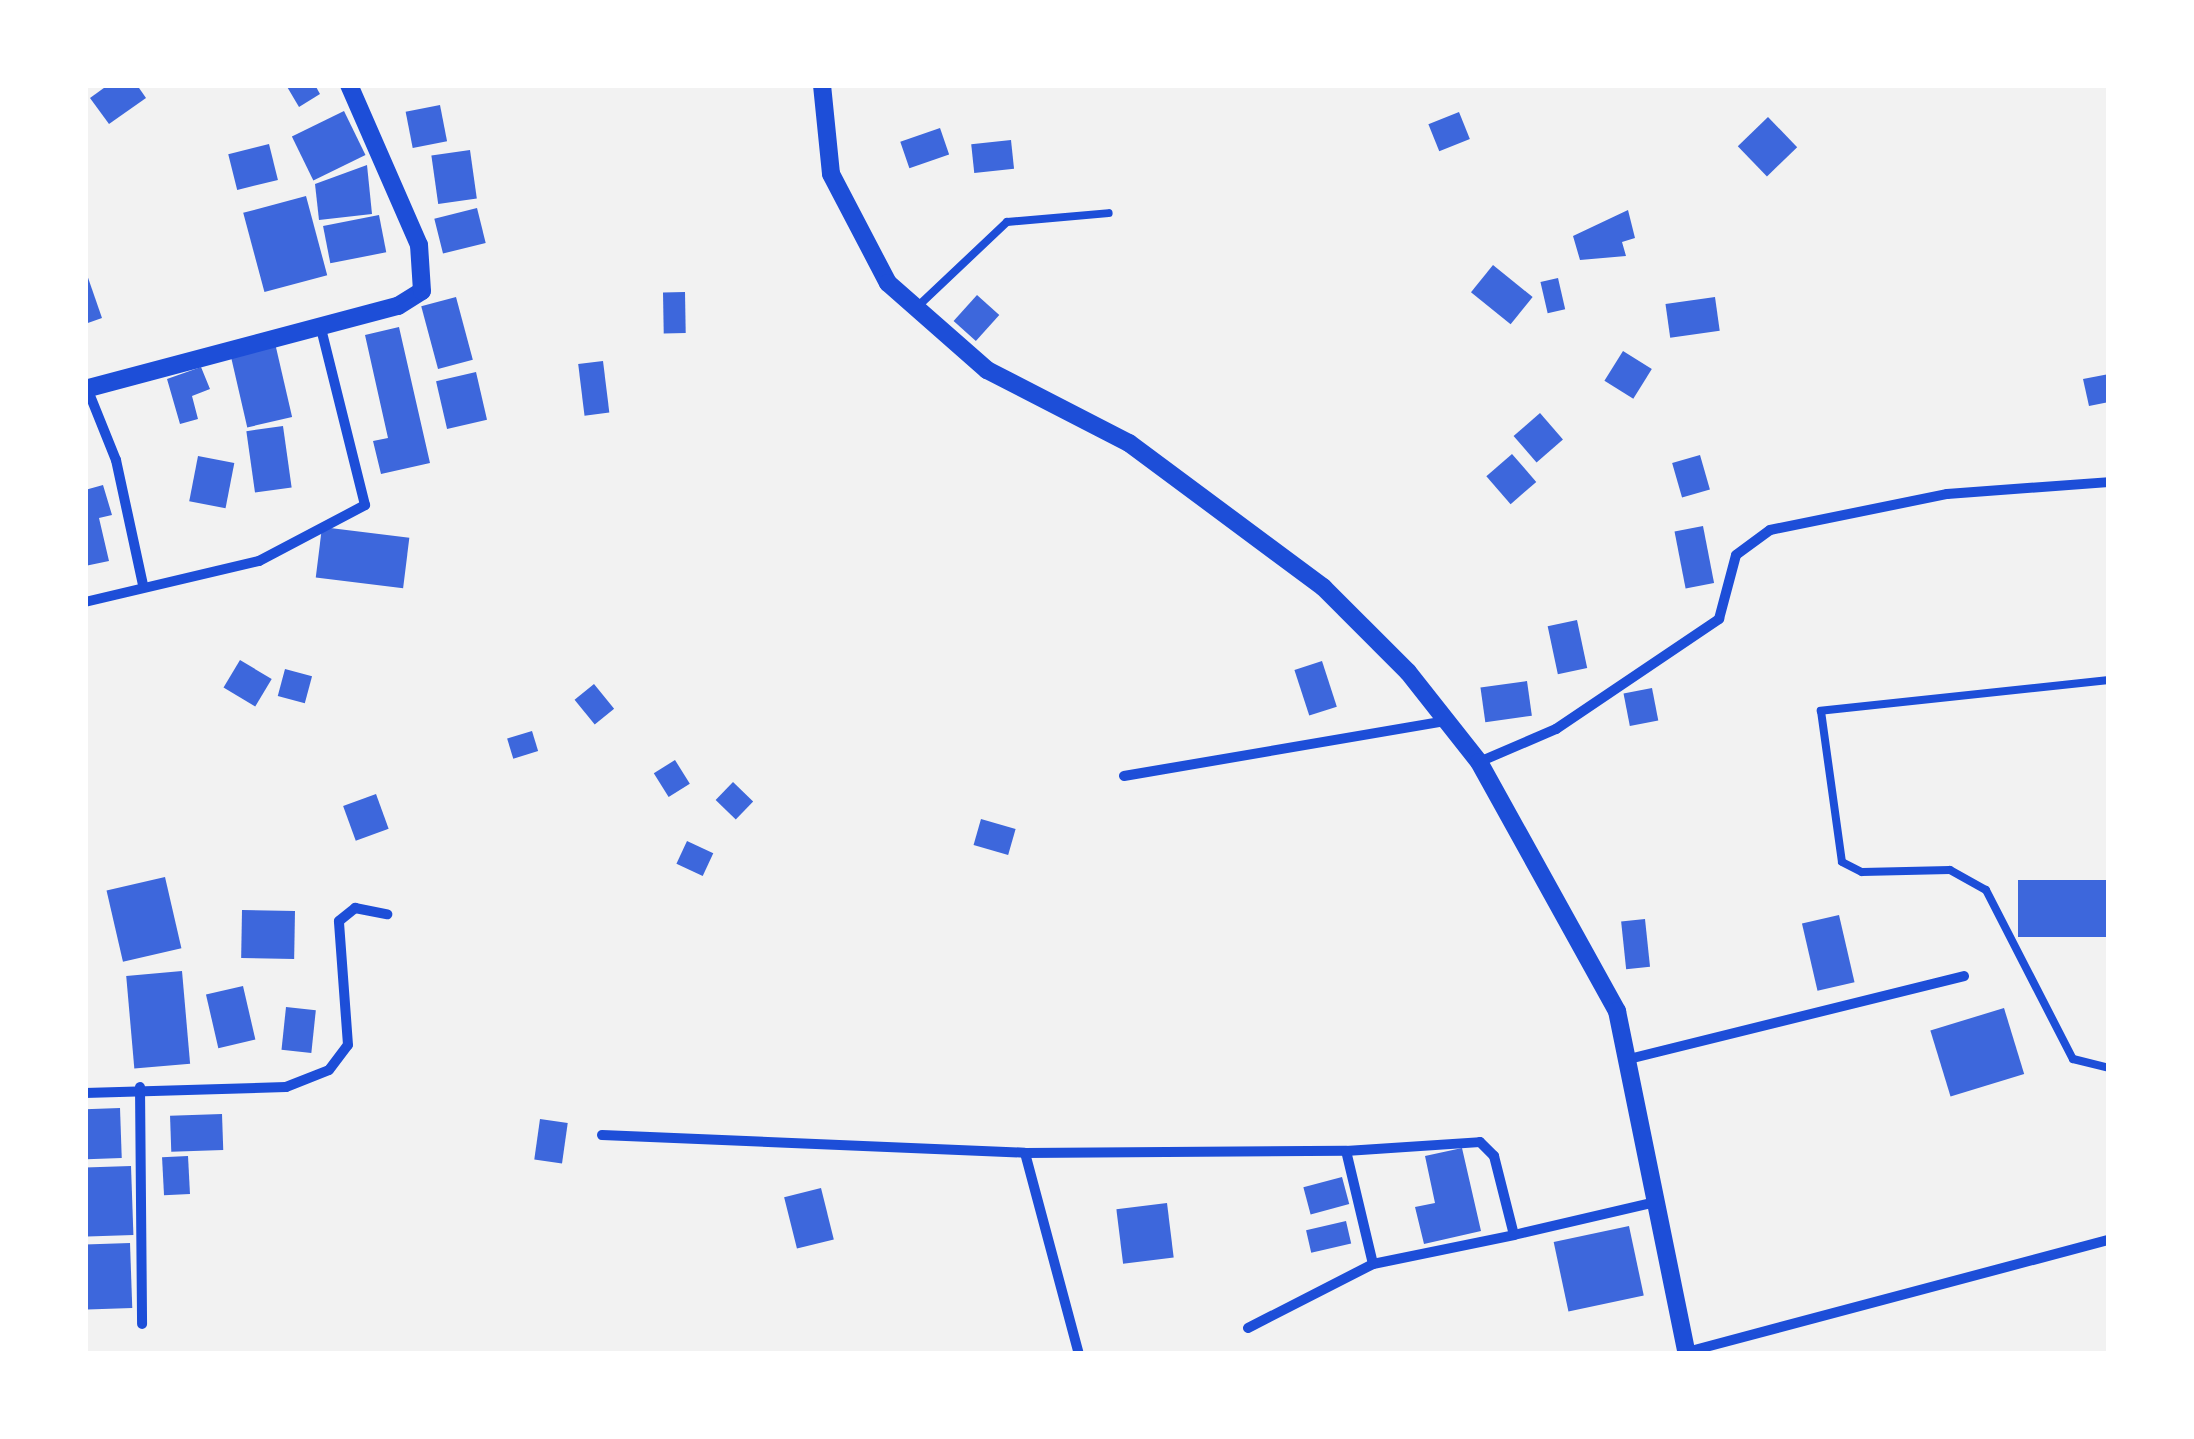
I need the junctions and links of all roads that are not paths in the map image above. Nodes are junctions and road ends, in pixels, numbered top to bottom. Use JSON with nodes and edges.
{"nodes":[{"id":1,"x":349,"y":85,"type":"edge"},
{"id":2,"x":822,"y":85,"type":"edge"},
{"id":3,"x":1109,"y":213,"type":"dead end"},
{"id":4,"x":916,"y":308,"type":"junction"},
{"id":5,"x":320,"y":322,"type":"junction"},
{"id":6,"x":86,"y":388,"type":"edge"},
{"id":7,"x":2109,"y":482,"type":"edge"},
{"id":8,"x":143,"y":585,"type":"junction"},
{"id":9,"x":85,"y":602,"type":"edge"},
{"id":10,"x":2109,"y":680,"type":"edge"},
{"id":11,"x":1447,"y":720,"type":"junction"},
{"id":12,"x":1479,"y":762,"type":"junction"},
{"id":13,"x":1124,"y":776,"type":"dead end"},
{"id":14,"x":387,"y":914,"type":"dead end"},
{"id":15,"x":1964,"y":976,"type":"dead end"},
{"id":16,"x":1633,"y":1058,"type":"junction"},
{"id":17,"x":2109,"y":1068,"type":"edge"},
{"id":18,"x":140,"y":1087,"type":"junction"},
{"id":19,"x":85,"y":1093,"type":"edge"},
{"id":20,"x":602,"y":1136,"type":"dead end"},
{"id":21,"x":1346,"y":1151,"type":"junction"},
{"id":22,"x":1025,"y":1153,"type":"junction"},
{"id":23,"x":1656,"y":1202,"type":"junction"},
{"id":24,"x":1514,"y":1235,"type":"junction"},
{"id":25,"x":2109,"y":1240,"type":"edge"},
{"id":26,"x":1374,"y":1264,"type":"junction"},
{"id":27,"x":142,"y":1324,"type":"dead end"},
{"id":28,"x":1248,"y":1328,"type":"dead end"},
{"id":29,"x":1687,"y":1353,"type":"edge"},
{"id":30,"x":1079,"y":1354,"type":"edge"}],
"edges":[{"from":1,"to":5,"type":"street"},
{"from":2,"to":4,"type":"street"},
{"from":3,"to":4,"type":"lane"},
{"from":4,"to":11,"type":"street"},
{"from":5,"to":6,"type":"street"},
{"from":5,"to":8,"type":"street"},
{"from":6,"to":8,"type":"street"},
{"from":7,"to":12,"type":"street"},
{"from":8,"to":9,"type":"street"},
{"from":10,"to":17,"type":"lane"},
{"from":11,"to":12,"type":"street"},
{"from":11,"to":13,"type":"street"},
{"from":12,"to":16,"type":"street"},
{"from":14,"to":18,"type":"street"},
{"from":15,"to":16,"type":"street"},
{"from":16,"to":23,"type":"street"},
{"from":18,"to":19,"type":"street"},
{"from":18,"to":27,"type":"street"},
{"from":20,"to":22,"type":"street"},
{"from":21,"to":22,"type":"street"},
{"from":21,"to":24,"type":"street"},
{"from":21,"to":26,"type":"street"},
{"from":22,"to":30,"type":"street"},
{"from":23,"to":24,"type":"street"},
{"from":23,"to":29,"type":"street"},
{"from":24,"to":26,"type":"street"},
{"from":25,"to":29,"type":"street"},
{"from":26,"to":28,"type":"street"}]}
